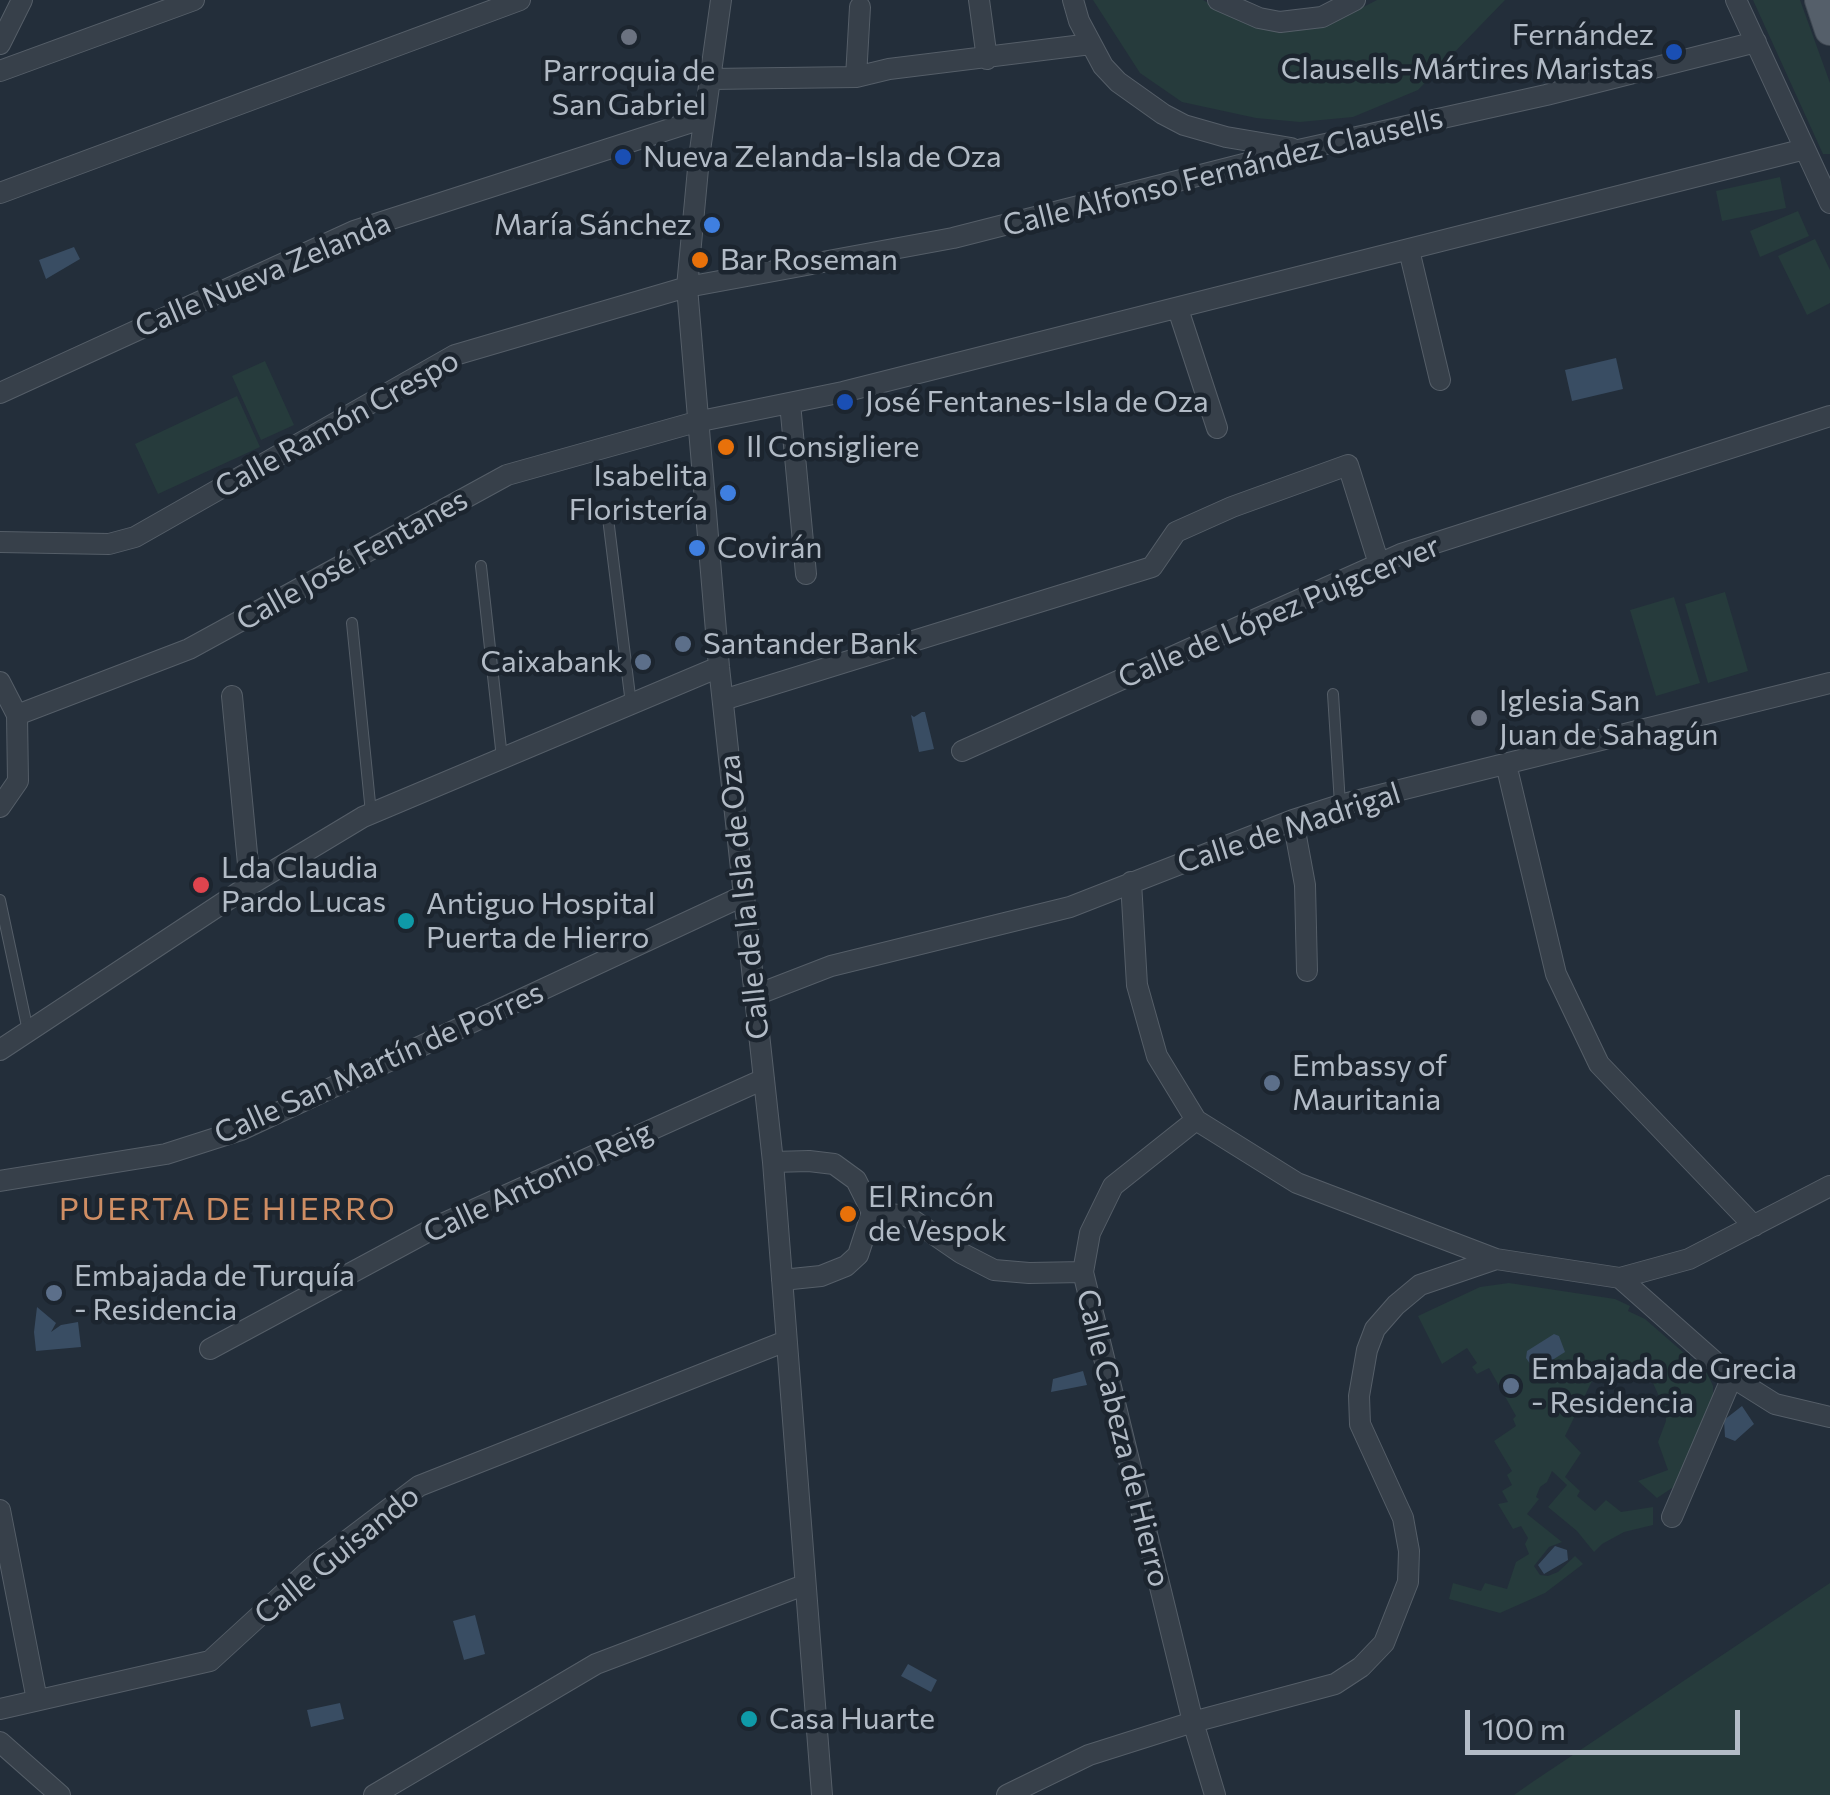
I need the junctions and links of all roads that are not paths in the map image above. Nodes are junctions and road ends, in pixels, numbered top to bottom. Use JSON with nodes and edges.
{"nodes":[{"id":1,"x":22,"y":0,"type":"edge"},
{"id":2,"x":194,"y":0,"type":"edge"},
{"id":3,"x":520,"y":0,"type":"edge"},
{"id":4,"x":721,"y":0,"type":"edge"},
{"id":5,"x":979,"y":0,"type":"edge"},
{"id":6,"x":1073,"y":0,"type":"edge"},
{"id":7,"x":1218,"y":0,"type":"edge"},
{"id":8,"x":1355,"y":0,"type":"edge"},
{"id":9,"x":1736,"y":0,"type":"edge"},
{"id":10,"x":1820,"y":0,"type":"edge"},
{"id":11,"x":860,"y":8,"type":"dead end"},
{"id":12,"x":1830,"y":30,"type":"edge"},
{"id":13,"x":1756,"y":42,"type":"junction"},
{"id":14,"x":0,"y":44,"type":"edge"},
{"id":15,"x":1091,"y":44,"type":"junction"},
{"id":16,"x":987,"y":58,"type":"junction"},
{"id":17,"x":0,"y":71,"type":"edge"},
{"id":18,"x":856,"y":77,"type":"junction"},
{"id":19,"x":710,"y":79,"type":"junction"},
{"id":20,"x":704,"y":122,"type":"junction"},
{"id":21,"x":1303,"y":149,"type":"junction"},
{"id":22,"x":1805,"y":149,"type":"junction"},
{"id":23,"x":0,"y":193,"type":"edge"},
{"id":24,"x":1830,"y":203,"type":"edge"},
{"id":25,"x":1409,"y":250,"type":"junction"},
{"id":26,"x":687,"y":287,"type":"junction"},
{"id":27,"x":1178,"y":309,"type":"junction"},
{"id":28,"x":1440,"y":380,"type":"dead end"},
{"id":29,"x":0,"y":392,"type":"edge"},
{"id":30,"x":790,"y":403,"type":"junction"},
{"id":31,"x":1830,"y":416,"type":"edge"},
{"id":32,"x":696,"y":422,"type":"junction"},
{"id":33,"x":1216,"y":428,"type":"dead end"},
{"id":34,"x":608,"y":518,"type":"dead end"},
{"id":35,"x":0,"y":542,"type":"edge"},
{"id":36,"x":1379,"y":564,"type":"junction"},
{"id":37,"x":481,"y":566,"type":"dead end"},
{"id":38,"x":806,"y":574,"type":"dead end"},
{"id":39,"x":352,"y":623,"type":"dead end"},
{"id":40,"x":719,"y":667,"type":"junction"},
{"id":41,"x":0,"y":682,"type":"edge"},
{"id":42,"x":1830,"y":682,"type":"edge"},
{"id":43,"x":1333,"y":694,"type":"dead end"},
{"id":44,"x":232,"y":696,"type":"dead end"},
{"id":45,"x":722,"y":700,"type":"junction"},
{"id":46,"x":631,"y":704,"type":"junction"},
{"id":47,"x":16,"y":715,"type":"junction"},
{"id":48,"x":962,"y":751,"type":"dead end"},
{"id":49,"x":502,"y":758,"type":"junction"},
{"id":50,"x":1506,"y":764,"type":"junction"},
{"id":51,"x":1340,"y":805,"type":"junction"},
{"id":52,"x":0,"y":807,"type":"edge"},
{"id":53,"x":371,"y":813,"type":"junction"},
{"id":54,"x":1292,"y":820,"type":"junction"},
{"id":55,"x":1131,"y":882,"type":"junction"},
{"id":56,"x":250,"y":886,"type":"junction"},
{"id":57,"x":744,"y":896,"type":"junction"},
{"id":58,"x":0,"y":900,"type":"edge"},
{"id":59,"x":1307,"y":971,"type":"dead end"},
{"id":60,"x":756,"y":994,"type":"junction"},
{"id":61,"x":28,"y":1031,"type":"junction"},
{"id":62,"x":0,"y":1050,"type":"edge"},
{"id":63,"x":764,"y":1079,"type":"junction"},
{"id":64,"x":1196,"y":1120,"type":"junction"},
{"id":65,"x":773,"y":1162,"type":"junction"},
{"id":66,"x":0,"y":1181,"type":"edge"},
{"id":67,"x":1830,"y":1186,"type":"edge"},
{"id":68,"x":872,"y":1212,"type":"junction"},
{"id":69,"x":1754,"y":1226,"type":"junction"},
{"id":70,"x":1496,"y":1260,"type":"junction"},
{"id":71,"x":1083,"y":1272,"type":"junction"},
{"id":72,"x":1620,"y":1278,"type":"junction"},
{"id":73,"x":782,"y":1280,"type":"junction"},
{"id":74,"x":786,"y":1341,"type":"junction"},
{"id":75,"x":210,"y":1349,"type":"dead end"},
{"id":76,"x":1732,"y":1377,"type":"junction"},
{"id":77,"x":1830,"y":1417,"type":"edge"},
{"id":78,"x":0,"y":1510,"type":"edge"},
{"id":79,"x":1672,"y":1516,"type":"dead end"},
{"id":80,"x":804,"y":1585,"type":"junction"},
{"id":81,"x":37,"y":1700,"type":"junction"},
{"id":82,"x":0,"y":1709,"type":"edge"},
{"id":83,"x":1192,"y":1722,"type":"junction"},
{"id":84,"x":0,"y":1742,"type":"edge"},
{"id":85,"x":60,"y":1795,"type":"edge"},
{"id":86,"x":374,"y":1795,"type":"edge"},
{"id":87,"x":822,"y":1795,"type":"edge"},
{"id":88,"x":1007,"y":1795,"type":"edge"},
{"id":89,"x":1215,"y":1795,"type":"edge"}],
"edges":[{"from":1,"to":14,"type":"street"},
{"from":2,"to":17,"type":"street"},
{"from":3,"to":23,"type":"street"},
{"from":4,"to":19,"type":"street","name":"Calle de la Isla de Oza"},
{"from":5,"to":16,"type":"street"},
{"from":6,"to":15,"type":"street"},
{"from":7,"to":8,"type":"street"},
{"from":9,"to":13,"type":"street"},
{"from":10,"to":12,"type":"main road"},
{"from":11,"to":18,"type":"street"},
{"from":13,"to":21,"type":"street","name":"Calle Alfonso Fernández Clausells"},
{"from":13,"to":22,"type":"street"},
{"from":15,"to":16,"type":"street"},
{"from":15,"to":21,"type":"street"},
{"from":16,"to":18,"type":"street"},
{"from":18,"to":19,"type":"street"},
{"from":19,"to":20,"type":"street","name":"Calle de la Isla de Oza"},
{"from":20,"to":26,"type":"street","name":"Calle de la Isla de Oza"},
{"from":20,"to":29,"type":"street","name":"Calle Nueva Zelanda"},
{"from":21,"to":26,"type":"street","name":"Calle Alfonso Fernández Clausells"},
{"from":22,"to":24,"type":"street"},
{"from":22,"to":25,"type":"street","name":"Calle José Fentanes"},
{"from":25,"to":27,"type":"street","name":"Calle José Fentanes"},
{"from":25,"to":28,"type":"street"},
{"from":26,"to":32,"type":"street","name":"Calle de la Isla de Oza"},
{"from":26,"to":35,"type":"street","name":"Calle Ramón Crespo"},
{"from":27,"to":30,"type":"street","name":"Calle José Fentanes"},
{"from":27,"to":33,"type":"street"},
{"from":30,"to":32,"type":"street","name":"Calle José Fentanes"},
{"from":30,"to":38,"type":"street"},
{"from":31,"to":36,"type":"street","name":"Calle de López Puigcerver"},
{"from":32,"to":40,"type":"street","name":"Calle de la Isla de Oza"},
{"from":32,"to":47,"type":"street","name":"Calle José Fentanes"},
{"from":34,"to":46,"type":"lane"},
{"from":36,"to":45,"type":"street"},
{"from":36,"to":48,"type":"street","name":"Calle de López Puigcerver"},
{"from":37,"to":49,"type":"lane"},
{"from":39,"to":53,"type":"lane"},
{"from":40,"to":45,"type":"street","name":"Calle de la Isla de Oza"},
{"from":40,"to":46,"type":"street"},
{"from":41,"to":47,"type":"street"},
{"from":42,"to":50,"type":"street","name":"Calle de Madrigal"},
{"from":43,"to":51,"type":"lane"},
{"from":44,"to":56,"type":"street"},
{"from":45,"to":57,"type":"street","name":"Calle de la Isla de Oza"},
{"from":46,"to":49,"type":"street"},
{"from":47,"to":52,"type":"street"},
{"from":49,"to":53,"type":"street"},
{"from":50,"to":51,"type":"street","name":"Calle de Madrigal"},
{"from":50,"to":69,"type":"street"},
{"from":51,"to":54,"type":"street","name":"Calle de Madrigal"},
{"from":53,"to":56,"type":"street"},
{"from":54,"to":55,"type":"street","name":"Calle de Madrigal"},
{"from":54,"to":59,"type":"street"},
{"from":55,"to":60,"type":"street","name":"Calle de Madrigal"},
{"from":55,"to":64,"type":"street"},
{"from":56,"to":61,"type":"street"},
{"from":57,"to":60,"type":"street","name":"Calle de la Isla de Oza"},
{"from":57,"to":66,"type":"street","name":"Calle San Martín de Porres"},
{"from":58,"to":61,"type":"lane"},
{"from":60,"to":63,"type":"street","name":"Calle de la Isla de Oza"},
{"from":61,"to":62,"type":"street"},
{"from":63,"to":65,"type":"street","name":"Calle de la Isla de Oza"},
{"from":63,"to":75,"type":"street","name":"Calle Antonio Reig"},
{"from":64,"to":70,"type":"street"},
{"from":64,"to":71,"type":"street","name":"Calle Cabeza de Hierro"},
{"from":65,"to":68,"type":"street"},
{"from":65,"to":73,"type":"street","name":"Calle de la Isla de Oza"},
{"from":67,"to":69,"type":"street"},
{"from":68,"to":71,"type":"street"},
{"from":68,"to":73,"type":"street"},
{"from":69,"to":72,"type":"street"},
{"from":70,"to":72,"type":"street"},
{"from":70,"to":83,"type":"street"},
{"from":71,"to":83,"type":"street","name":"Calle Cabeza de Hierro"},
{"from":72,"to":76,"type":"street"},
{"from":73,"to":74,"type":"street","name":"Calle de la Isla de Oza"},
{"from":74,"to":80,"type":"street","name":"Calle de la Isla de Oza"},
{"from":74,"to":81,"type":"street","name":"Calle Guisando"},
{"from":76,"to":77,"type":"street"},
{"from":76,"to":79,"type":"street"},
{"from":78,"to":81,"type":"street"},
{"from":80,"to":86,"type":"street"},
{"from":80,"to":87,"type":"street","name":"Calle de la Isla de Oza"},
{"from":81,"to":82,"type":"street","name":"Calle Guisando"},
{"from":83,"to":88,"type":"street"},
{"from":83,"to":89,"type":"street","name":"Calle Cabeza de Hierro"},
{"from":84,"to":85,"type":"street"}]}
